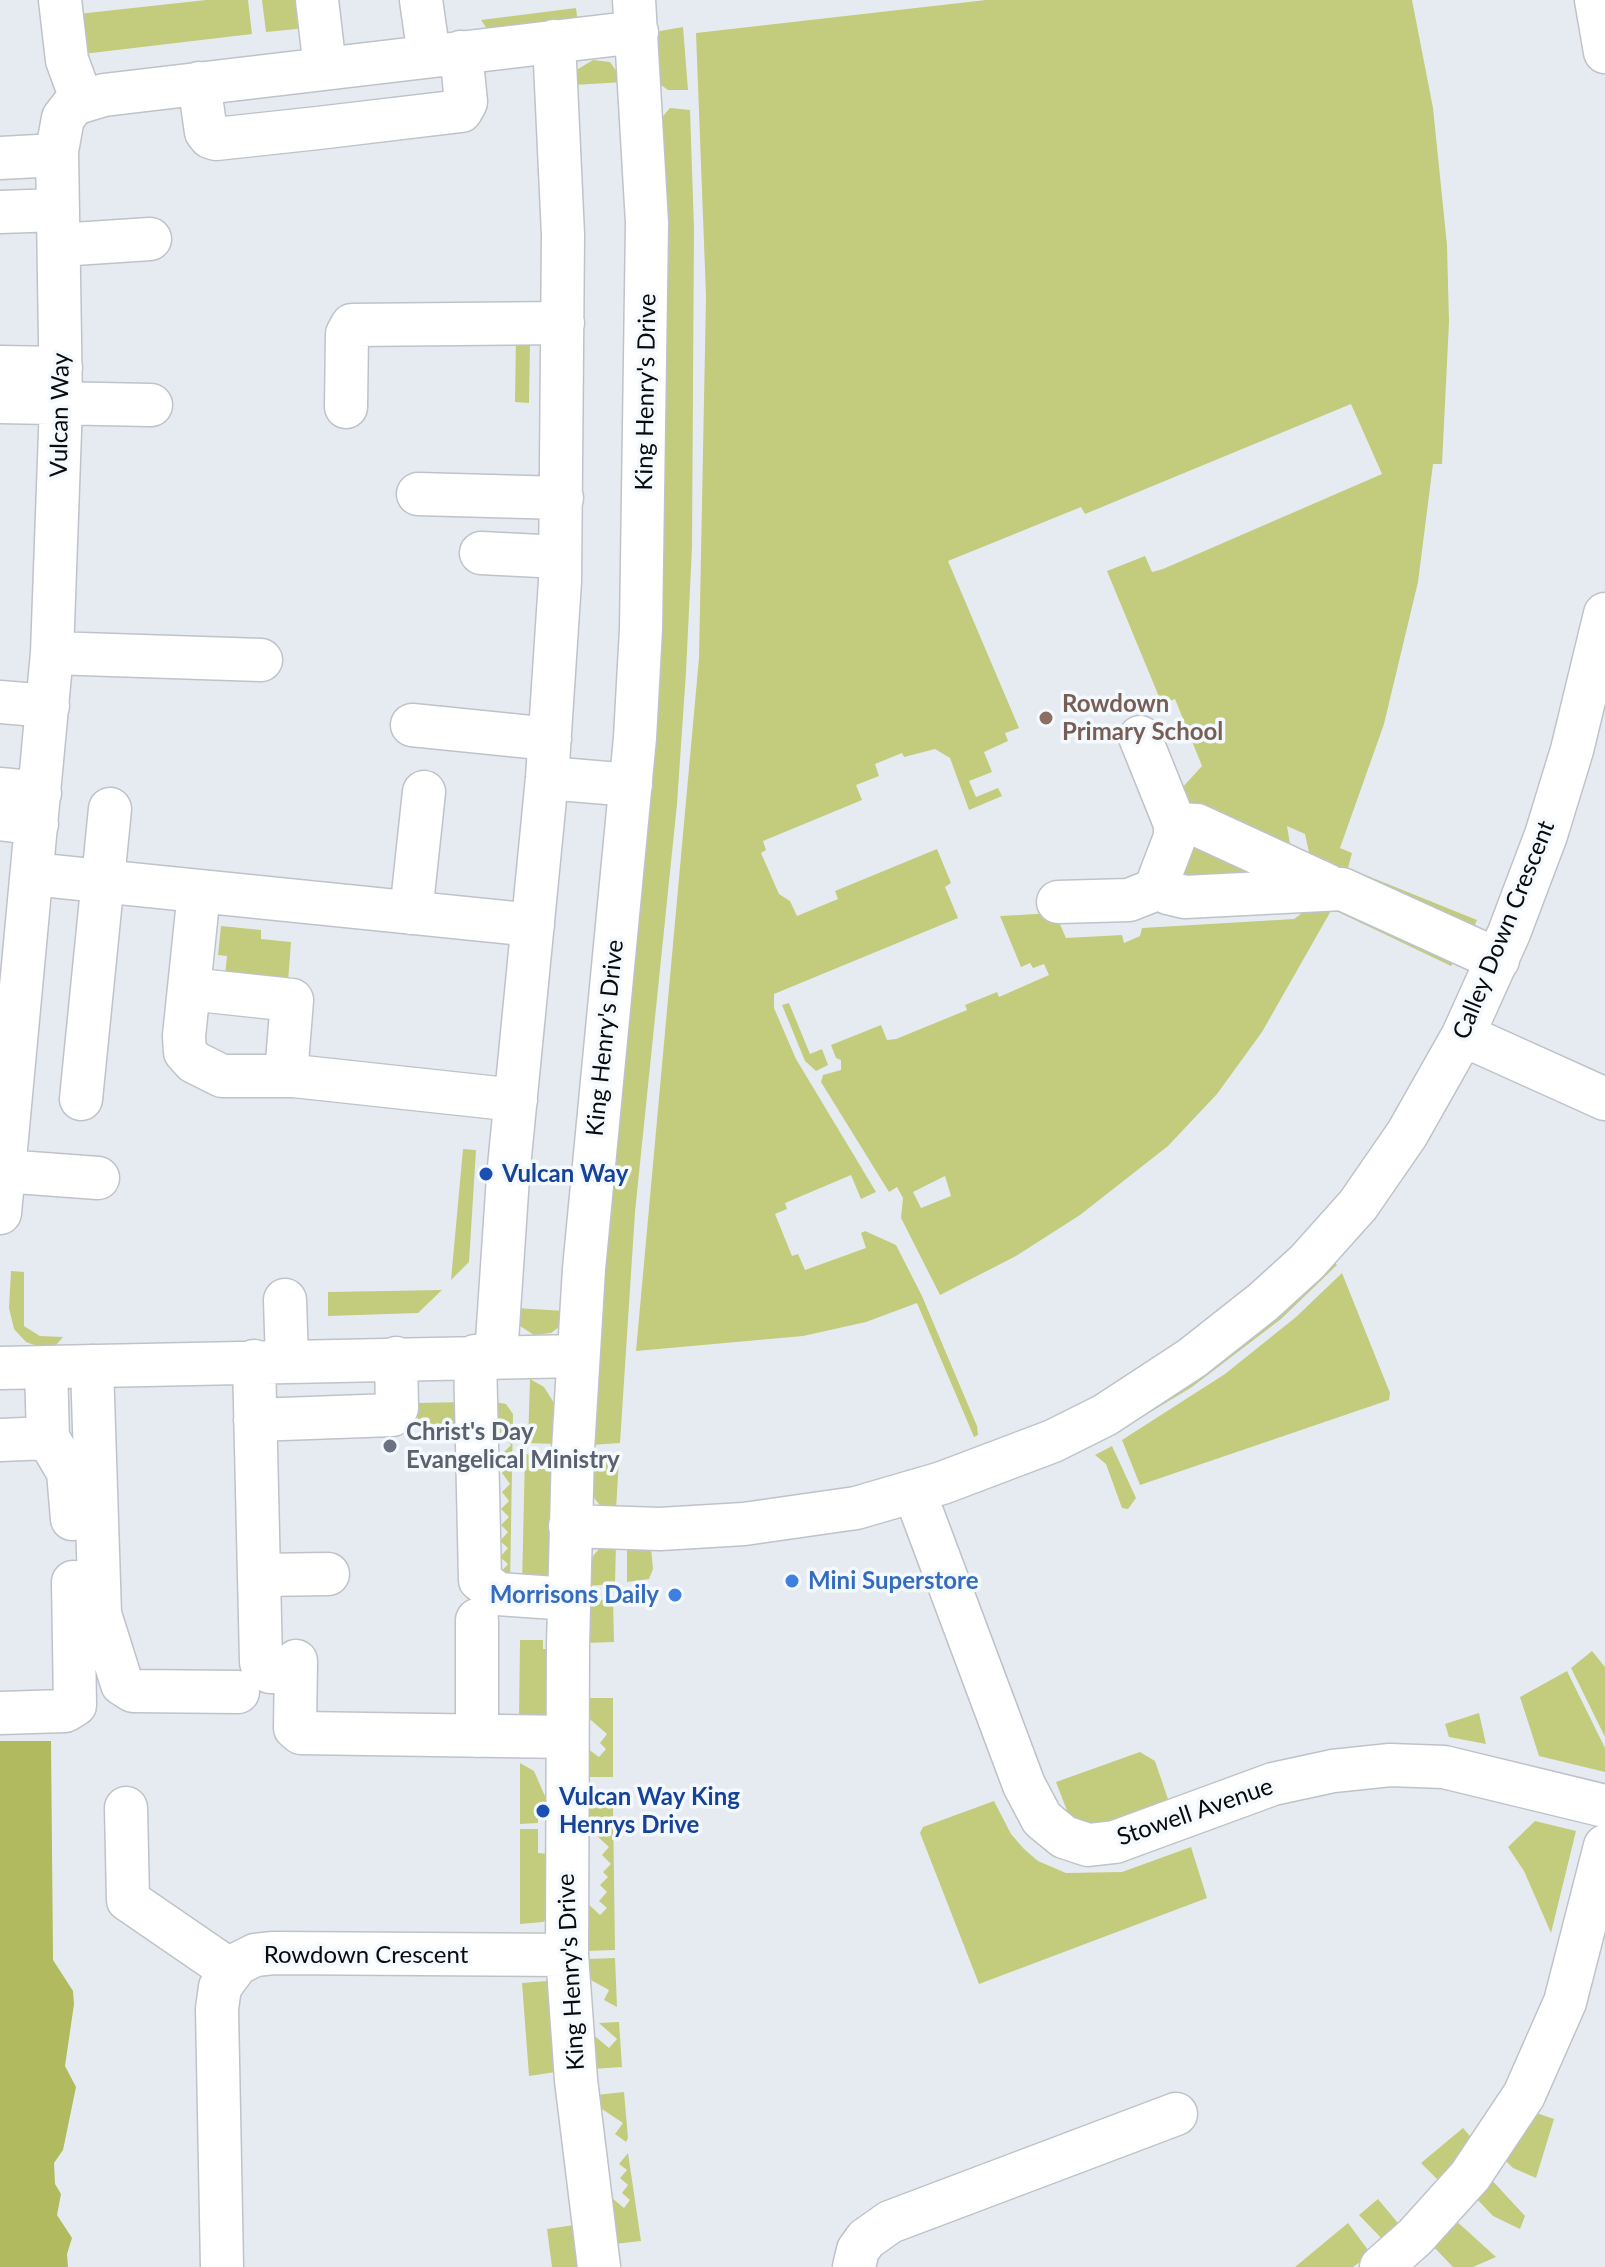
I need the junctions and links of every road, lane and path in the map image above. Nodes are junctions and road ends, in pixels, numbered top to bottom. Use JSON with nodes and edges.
{"nodes":[{"id":1,"x":60,"y":0,"type":"edge"},
{"id":2,"x":317,"y":0,"type":"edge"},
{"id":3,"x":421,"y":0,"type":"edge"},
{"id":4,"x":1596,"y":0,"type":"edge"},
{"id":5,"x":635,"y":16,"type":"edge"},
{"id":6,"x":554,"y":41,"type":"junction"},
{"id":7,"x":1605,"y":52,"type":"edge"},
{"id":8,"x":445,"y":54,"type":"junction"},
{"id":9,"x":317,"y":69,"type":"junction"},
{"id":10,"x":199,"y":83,"type":"junction"},
{"id":11,"x":82,"y":101,"type":"junction"},
{"id":12,"x":318,"y":128,"type":"junction"},
{"id":13,"x":57,"y":155,"type":"junction"},
{"id":14,"x":0,"y":158,"type":"edge"},
{"id":15,"x":0,"y":212,"type":"edge"},
{"id":16,"x":58,"y":228,"type":"junction"},
{"id":17,"x":150,"y":239,"type":"dead end"},
{"id":18,"x":387,"y":307,"type":"dead end"},
{"id":19,"x":563,"y":314,"type":"junction"},
{"id":20,"x":0,"y":367,"type":"edge"},
{"id":21,"x":61,"y":386,"type":"junction"},
{"id":22,"x":0,"y":402,"type":"edge"},
{"id":23,"x":151,"y":405,"type":"dead end"},
{"id":24,"x":346,"y":407,"type":"dead end"},
{"id":25,"x":418,"y":494,"type":"dead end"},
{"id":26,"x":562,"y":498,"type":"junction"},
{"id":27,"x":481,"y":553,"type":"dead end"},
{"id":28,"x":560,"y":557,"type":"junction"},
{"id":29,"x":1605,"y":614,"type":"edge"},
{"id":30,"x":52,"y":653,"type":"junction"},
{"id":31,"x":261,"y":660,"type":"dead end"},
{"id":32,"x":0,"y":702,"type":"edge"},
{"id":33,"x":48,"y":706,"type":"junction"},
{"id":34,"x":427,"y":714,"type":"dead end"},
{"id":35,"x":1140,"y":737,"type":"dead end"},
{"id":36,"x":550,"y":743,"type":"junction"},
{"id":37,"x":631,"y":785,"type":"junction"},
{"id":38,"x":424,"y":792,"type":"dead end"},
{"id":39,"x":19,"y":806,"type":"edge"},
{"id":40,"x":110,"y":809,"type":"dead end"},
{"id":41,"x":1175,"y":824,"type":"junction"},
{"id":42,"x":32,"y":874,"type":"junction"},
{"id":43,"x":104,"y":882,"type":"junction"},
{"id":44,"x":1162,"y":887,"type":"junction"},
{"id":45,"x":1335,"y":888,"type":"junction"},
{"id":46,"x":199,"y":892,"type":"junction"},
{"id":47,"x":1058,"y":902,"type":"dead end"},
{"id":48,"x":411,"y":913,"type":"junction"},
{"id":49,"x":533,"y":925,"type":"junction"},
{"id":50,"x":1498,"y":960,"type":"junction"},
{"id":51,"x":189,"y":989,"type":"junction"},
{"id":52,"x":8,"y":1025,"type":"edge"},
{"id":53,"x":1463,"y":1035,"type":"junction"},
{"id":54,"x":286,"y":1075,"type":"junction"},
{"id":55,"x":81,"y":1099,"type":"dead end"},
{"id":56,"x":1605,"y":1099,"type":"edge"},
{"id":57,"x":516,"y":1100,"type":"junction"},
{"id":58,"x":3,"y":1171,"type":"junction"},
{"id":59,"x":98,"y":1178,"type":"dead end"},
{"id":60,"x":0,"y":1213,"type":"edge"},
{"id":61,"x":285,"y":1300,"type":"dead end"},
{"id":62,"x":486,"y":1356,"type":"junction"},
{"id":63,"x":578,"y":1356,"type":"junction"},
{"id":64,"x":396,"y":1358,"type":"junction"},
{"id":65,"x":270,"y":1361,"type":"junction"},
{"id":66,"x":92,"y":1366,"type":"junction"},
{"id":67,"x":46,"y":1367,"type":"junction"},
{"id":68,"x":0,"y":1368,"type":"edge"},
{"id":69,"x":255,"y":1420,"type":"junction"},
{"id":70,"x":48,"y":1438,"type":"junction"},
{"id":71,"x":0,"y":1440,"type":"edge"},
{"id":72,"x":914,"y":1491,"type":"junction"},
{"id":73,"x":570,"y":1526,"type":"junction"},
{"id":74,"x":328,"y":1574,"type":"dead end"},
{"id":75,"x":259,"y":1575,"type":"junction"},
{"id":76,"x":569,"y":1599,"type":"junction"},
{"id":77,"x":477,"y":1620,"type":"dead end"},
{"id":78,"x":238,"y":1692,"type":"dead end"},
{"id":79,"x":0,"y":1713,"type":"edge"},
{"id":80,"x":477,"y":1736,"type":"junction"},
{"id":81,"x":567,"y":1737,"type":"junction"},
{"id":82,"x":1605,"y":1806,"type":"edge"},
{"id":83,"x":126,"y":1808,"type":"dead end"},
{"id":84,"x":1605,"y":1846,"type":"edge"},
{"id":85,"x":567,"y":1955,"type":"junction"},
{"id":86,"x":230,"y":1970,"type":"junction"},
{"id":87,"x":1589,"y":1980,"type":"edge"},
{"id":88,"x":1176,"y":2114,"type":"dead end"},
{"id":89,"x":222,"y":2267,"type":"edge"},
{"id":90,"x":599,"y":2267,"type":"edge"},
{"id":91,"x":854,"y":2267,"type":"edge"},
{"id":92,"x":1381,"y":2267,"type":"edge"}],
"edges":[{"from":1,"to":11,"type":"street"},
{"from":2,"to":9,"type":"street"},
{"from":3,"to":8,"type":"street"},
{"from":4,"to":7,"type":"street"},
{"from":5,"to":6,"type":"street"},
{"from":5,"to":37,"type":"street","name":"King Henry's Drive"},
{"from":6,"to":8,"type":"street"},
{"from":6,"to":19,"type":"street"},
{"from":8,"to":9,"type":"street"},
{"from":8,"to":12,"type":"street"},
{"from":9,"to":10,"type":"street"},
{"from":9,"to":12,"type":"street"},
{"from":10,"to":11,"type":"street"},
{"from":10,"to":12,"type":"street"},
{"from":11,"to":13,"type":"street","name":"Vulcan Way"},
{"from":13,"to":14,"type":"street"},
{"from":13,"to":16,"type":"street","name":"Vulcan Way"},
{"from":15,"to":16,"type":"street"},
{"from":16,"to":17,"type":"street"},
{"from":16,"to":21,"type":"street","name":"Vulcan Way"},
{"from":18,"to":19,"type":"street"},
{"from":19,"to":24,"type":"street"},
{"from":19,"to":26,"type":"street"},
{"from":20,"to":21,"type":"street"},
{"from":21,"to":22,"type":"street"},
{"from":21,"to":23,"type":"street"},
{"from":21,"to":30,"type":"street","name":"Vulcan Way"},
{"from":25,"to":26,"type":"street"},
{"from":26,"to":28,"type":"street"},
{"from":27,"to":28,"type":"street"},
{"from":28,"to":36,"type":"street"},
{"from":29,"to":50,"type":"street","name":"Calley Down Crescent"},
{"from":30,"to":31,"type":"street"},
{"from":30,"to":33,"type":"street","name":"Vulcan Way"},
{"from":32,"to":33,"type":"street"},
{"from":33,"to":39,"type":"street","name":"Vulcan Way"},
{"from":34,"to":36,"type":"street"},
{"from":35,"to":41,"type":"street"},
{"from":36,"to":37,"type":"street"},
{"from":36,"to":49,"type":"street"},
{"from":37,"to":63,"type":"street","name":"King Henry's Drive"},
{"from":38,"to":48,"type":"street"},
{"from":39,"to":42,"type":"street","name":"Vulcan Way"},
{"from":40,"to":43,"type":"street"},
{"from":41,"to":44,"type":"street"},
{"from":41,"to":45,"type":"street"},
{"from":42,"to":43,"type":"street"},
{"from":42,"to":52,"type":"street","name":"Vulcan Way"},
{"from":43,"to":46,"type":"street"},
{"from":43,"to":55,"type":"street"},
{"from":44,"to":45,"type":"street"},
{"from":44,"to":47,"type":"street"},
{"from":45,"to":50,"type":"street"},
{"from":46,"to":48,"type":"street"},
{"from":46,"to":51,"type":"street"},
{"from":48,"to":49,"type":"street"},
{"from":49,"to":57,"type":"street"},
{"from":50,"to":53,"type":"street","name":"Calley Down Crescent"},
{"from":51,"to":54,"type":"street"},
{"from":51,"to":54,"type":"street"},
{"from":52,"to":58,"type":"street","name":"Vulcan Way"},
{"from":53,"to":56,"type":"street"},
{"from":53,"to":72,"type":"street","name":"Calley Down Crescent"},
{"from":54,"to":57,"type":"street"},
{"from":57,"to":62,"type":"street"},
{"from":58,"to":59,"type":"street"},
{"from":58,"to":60,"type":"street","name":"Vulcan Way"},
{"from":61,"to":65,"type":"street"},
{"from":62,"to":63,"type":"street"},
{"from":62,"to":64,"type":"street"},
{"from":62,"to":76,"type":"street"},
{"from":63,"to":73,"type":"street","name":"King Henry's Drive"},
{"from":64,"to":65,"type":"street"},
{"from":64,"to":69,"type":"street"},
{"from":65,"to":66,"type":"street"},
{"from":65,"to":69,"type":"street"},
{"from":66,"to":67,"type":"street"},
{"from":66,"to":78,"type":"street"},
{"from":67,"to":68,"type":"street"},
{"from":67,"to":70,"type":"street"},
{"from":69,"to":75,"type":"street"},
{"from":70,"to":71,"type":"street"},
{"from":70,"to":79,"type":"street"},
{"from":72,"to":73,"type":"street","name":"Calley Down Crescent"},
{"from":72,"to":82,"type":"street","name":"Stowell Avenue"},
{"from":73,"to":76,"type":"street","name":"King Henry's Drive"},
{"from":74,"to":75,"type":"street"},
{"from":75,"to":80,"type":"street"},
{"from":76,"to":81,"type":"street","name":"King Henry's Drive"},
{"from":77,"to":80,"type":"street"},
{"from":80,"to":81,"type":"street"},
{"from":81,"to":85,"type":"street","name":"King Henry's Drive"},
{"from":83,"to":86,"type":"street"},
{"from":84,"to":87,"type":"street"},
{"from":85,"to":86,"type":"street","name":"Rowdown Crescent"},
{"from":85,"to":90,"type":"street","name":"King Henry's Drive"},
{"from":86,"to":89,"type":"street","name":"Rowdown Crescent"},
{"from":87,"to":92,"type":"street"},
{"from":88,"to":91,"type":"street"}]}
